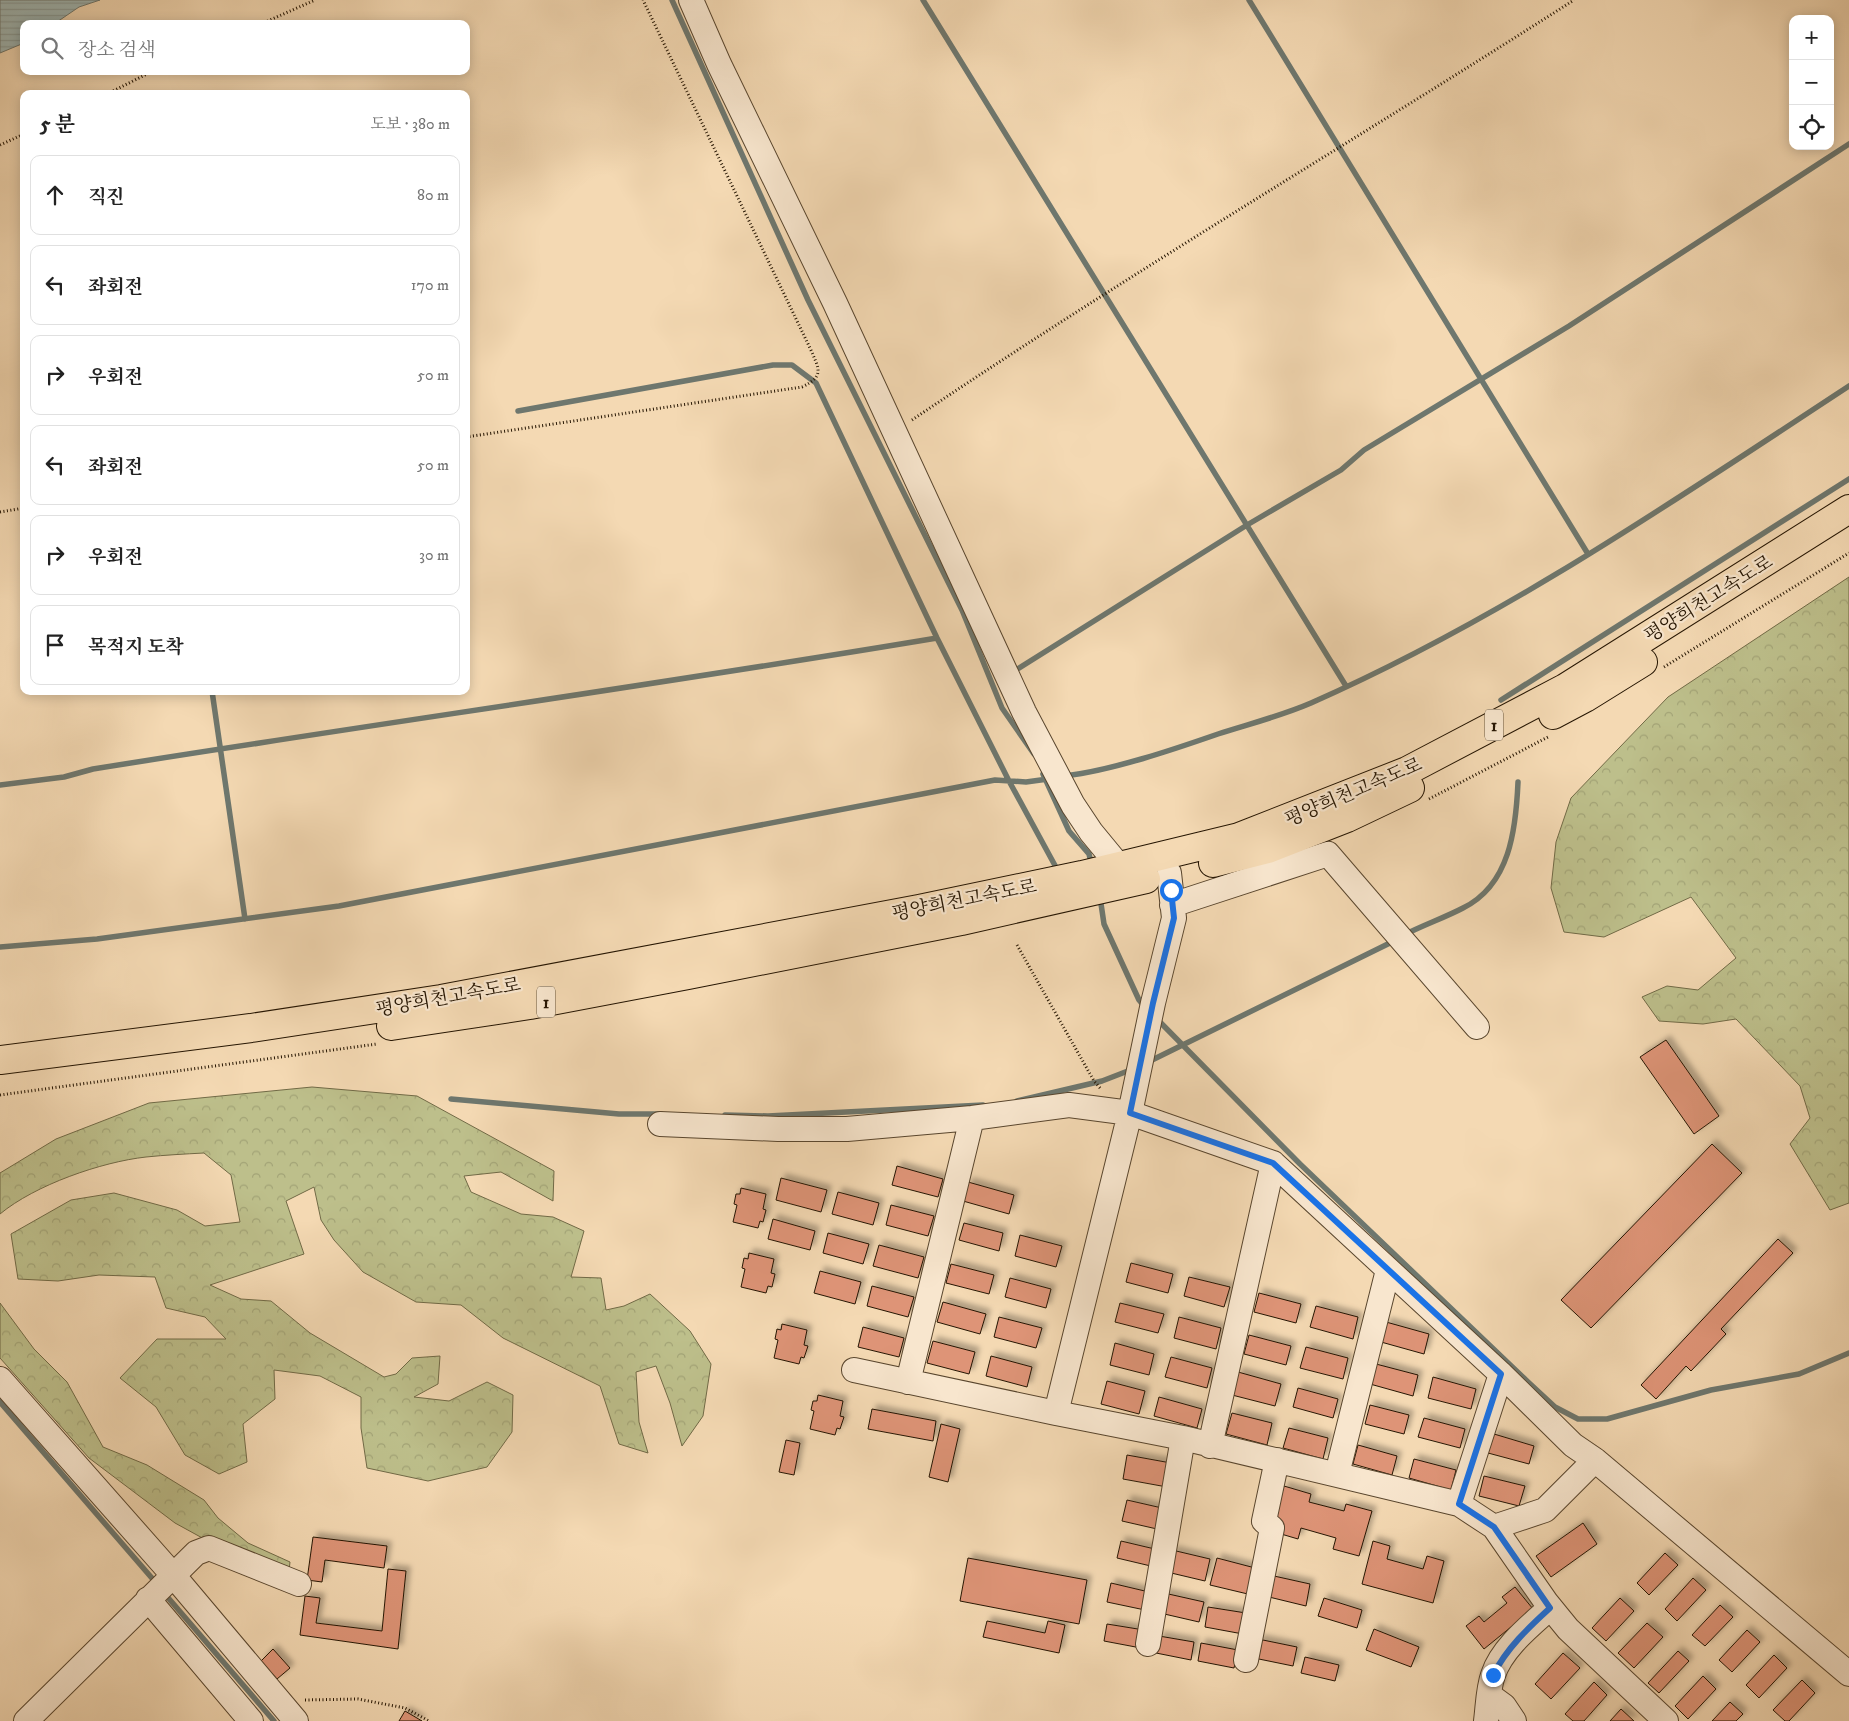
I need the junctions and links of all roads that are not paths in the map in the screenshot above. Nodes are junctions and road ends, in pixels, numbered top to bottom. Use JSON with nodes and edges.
{"nodes":[{"id":1,"x":692,"y":0,"type":"edge"},
{"id":2,"x":1849,"y":509,"type":"edge"},
{"id":3,"x":1849,"y":531,"type":"edge"},
{"id":4,"x":1169,"y":873,"type":"junction"},
{"id":5,"x":1101,"y":878,"type":"junction"},
{"id":6,"x":1172,"y":905,"type":"junction"},
{"id":7,"x":1477,"y":1028,"type":"dead end"},
{"id":8,"x":0,"y":1060,"type":"edge"},
{"id":9,"x":0,"y":1079,"type":"edge"},
{"id":10,"x":1130,"y":1113,"type":"junction"},
{"id":11,"x":972,"y":1118,"type":"junction"},
{"id":12,"x":660,"y":1124,"type":"dead end"},
{"id":13,"x":1273,"y":1163,"type":"junction"},
{"id":14,"x":1388,"y":1270,"type":"junction"},
{"id":15,"x":854,"y":1370,"type":"dead end"},
{"id":16,"x":1501,"y":1374,"type":"junction"},
{"id":17,"x":0,"y":1378,"type":"edge"},
{"id":18,"x":908,"y":1382,"type":"junction"},
{"id":19,"x":1056,"y":1413,"type":"junction"},
{"id":20,"x":1184,"y":1438,"type":"junction"},
{"id":21,"x":1210,"y":1446,"type":"junction"},
{"id":22,"x":1277,"y":1460,"type":"junction"},
{"id":23,"x":1595,"y":1460,"type":"junction"},
{"id":24,"x":1336,"y":1474,"type":"junction"},
{"id":25,"x":1459,"y":1504,"type":"junction"},
{"id":26,"x":1494,"y":1527,"type":"junction"},
{"id":27,"x":173,"y":1575,"type":"junction"},
{"id":28,"x":299,"y":1584,"type":"dead end"},
{"id":29,"x":148,"y":1599,"type":"junction"},
{"id":30,"x":1550,"y":1608,"type":"junction"},
{"id":31,"x":1148,"y":1644,"type":"dead end"},
{"id":32,"x":1246,"y":1660,"type":"dead end"},
{"id":33,"x":1849,"y":1674,"type":"edge"},
{"id":34,"x":1489,"y":1695,"type":"junction"},
{"id":35,"x":289,"y":1714,"type":"edge"},
{"id":36,"x":26,"y":1721,"type":"edge"},
{"id":37,"x":251,"y":1721,"type":"edge"},
{"id":38,"x":1486,"y":1721,"type":"edge"},
{"id":39,"x":1514,"y":1721,"type":"edge"},
{"id":40,"x":1666,"y":1721,"type":"edge"}],
"edges":[{"from":1,"to":5,"type":"street"},
{"from":2,"to":5,"type":"highway","name":"평양희천고속도로","number":"1"},
{"from":3,"to":4,"type":"highway","name":"평양희천고속도로","number":"1"},
{"from":4,"to":5,"type":"highway","name":"평양희천고속도로","number":"1"},
{"from":4,"to":6,"type":"street"},
{"from":5,"to":8,"type":"highway","name":"평양희천고속도로","number":"1"},
{"from":5,"to":9,"type":"highway","name":"평양희천고속도로","number":"1"},
{"from":6,"to":7,"type":"street"},
{"from":6,"to":10,"type":"street"},
{"from":10,"to":11,"type":"street"},
{"from":10,"to":13,"type":"street"},
{"from":10,"to":19,"type":"street"},
{"from":11,"to":12,"type":"street"},
{"from":11,"to":18,"type":"street"},
{"from":13,"to":14,"type":"street"},
{"from":13,"to":21,"type":"street"},
{"from":14,"to":16,"type":"street"},
{"from":14,"to":24,"type":"street"},
{"from":15,"to":18,"type":"street"},
{"from":16,"to":23,"type":"street"},
{"from":16,"to":25,"type":"street"},
{"from":17,"to":27,"type":"street"},
{"from":18,"to":19,"type":"street"},
{"from":19,"to":20,"type":"street"},
{"from":20,"to":21,"type":"street"},
{"from":20,"to":31,"type":"street"},
{"from":21,"to":22,"type":"street"},
{"from":22,"to":24,"type":"street"},
{"from":22,"to":32,"type":"street"},
{"from":23,"to":26,"type":"street"},
{"from":23,"to":33,"type":"street"},
{"from":24,"to":25,"type":"street"},
{"from":25,"to":26,"type":"street"},
{"from":26,"to":30,"type":"street"},
{"from":27,"to":28,"type":"street"},
{"from":27,"to":29,"type":"street"},
{"from":27,"to":35,"type":"street"},
{"from":29,"to":36,"type":"street"},
{"from":29,"to":37,"type":"street"},
{"from":30,"to":34,"type":"street"},
{"from":30,"to":40,"type":"street"},
{"from":34,"to":38,"type":"street"},
{"from":34,"to":39,"type":"street"}]}
